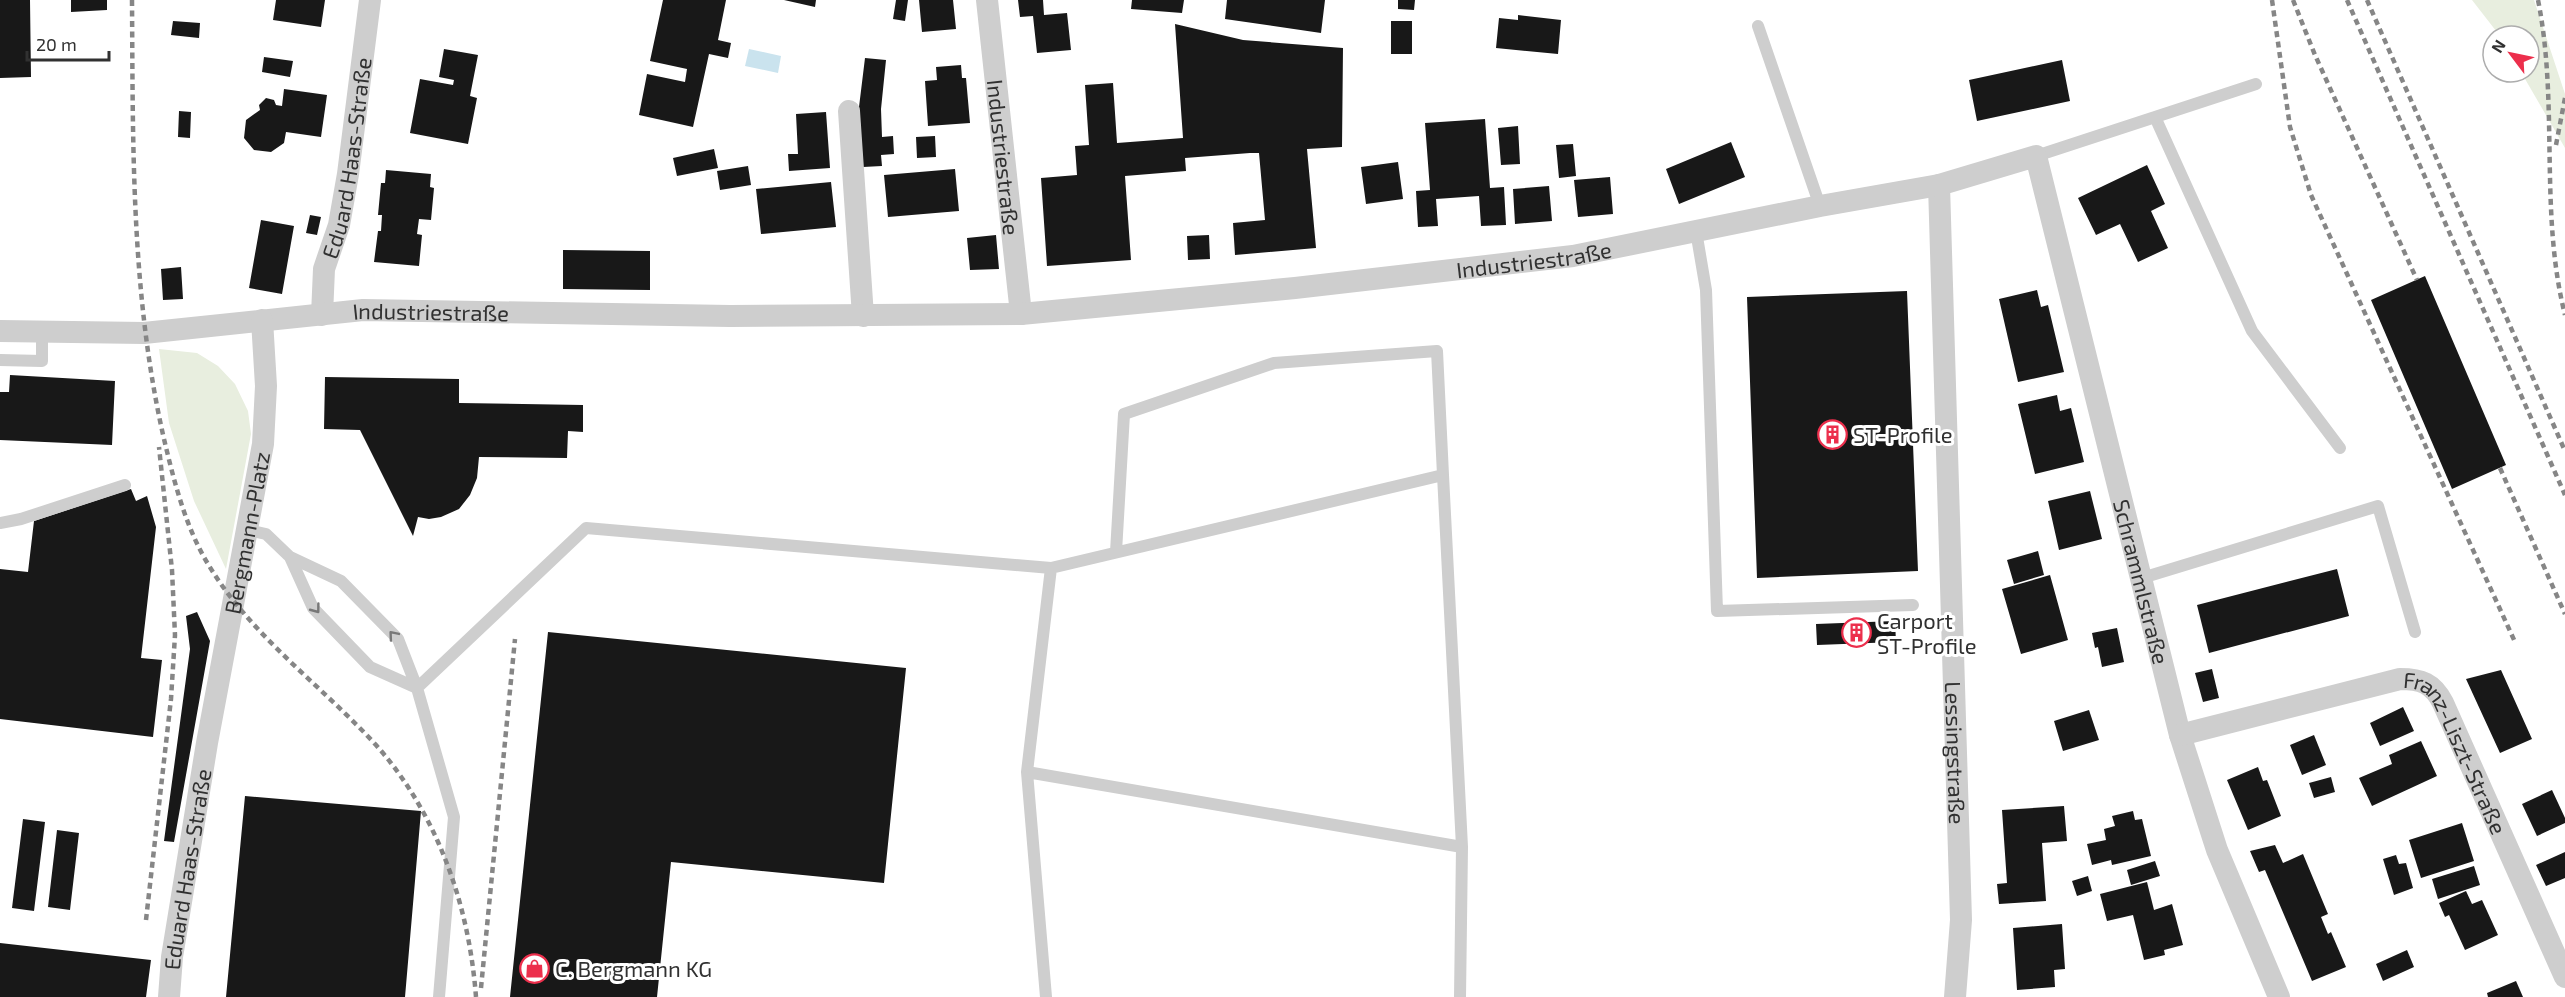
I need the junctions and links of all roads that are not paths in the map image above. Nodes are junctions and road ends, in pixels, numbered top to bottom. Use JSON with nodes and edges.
{"nodes":[{"id":1,"x":370,"y":0,"type":"edge"},
{"id":2,"x":987,"y":0,"type":"edge"},
{"id":3,"x":1758,"y":26,"type":"dead end"},
{"id":4,"x":2256,"y":84,"type":"dead end"},
{"id":5,"x":849,"y":111,"type":"dead end"},
{"id":6,"x":2155,"y":117,"type":"junction"},
{"id":7,"x":2036,"y":156,"type":"junction"},
{"id":8,"x":1939,"y":185,"type":"junction"},
{"id":9,"x":1820,"y":206,"type":"junction"},
{"id":10,"x":1696,"y":231,"type":"junction"},
{"id":11,"x":1021,"y":314,"type":"junction"},
{"id":12,"x":322,"y":315,"type":"junction"},
{"id":13,"x":863,"y":316,"type":"junction"},
{"id":14,"x":262,"y":320,"type":"junction"},
{"id":15,"x":0,"y":331,"type":"edge"},
{"id":16,"x":42,"y":331,"type":"junction"},
{"id":17,"x":0,"y":360,"type":"edge"},
{"id":18,"x":2340,"y":448,"type":"dead end"},
{"id":19,"x":1443,"y":475,"type":"junction"},
{"id":20,"x":125,"y":485,"type":"dead end"},
{"id":21,"x":0,"y":523,"type":"edge"},
{"id":22,"x":247,"y":530,"type":"junction"},
{"id":23,"x":1116,"y":552,"type":"junction"},
{"id":24,"x":290,"y":557,"type":"junction"},
{"id":25,"x":1051,"y":568,"type":"junction"},
{"id":26,"x":2142,"y":578,"type":"junction"},
{"id":27,"x":1913,"y":605,"type":"dead end"},
{"id":28,"x":2415,"y":632,"type":"dead end"},
{"id":29,"x":417,"y":688,"type":"junction"},
{"id":30,"x":2180,"y":735,"type":"junction"},
{"id":31,"x":207,"y":743,"type":"joint"},
{"id":32,"x":1027,"y":772,"type":"junction"},
{"id":33,"x":1462,"y":847,"type":"junction"},
{"id":34,"x":2565,"y":977,"type":"edge"},
{"id":35,"x":169,"y":997,"type":"edge"},
{"id":36,"x":439,"y":997,"type":"edge"},
{"id":37,"x":1046,"y":997,"type":"edge"},
{"id":38,"x":1460,"y":997,"type":"edge"},
{"id":39,"x":1955,"y":997,"type":"edge"},
{"id":40,"x":2279,"y":997,"type":"edge"}],
"edges":[{"from":1,"to":12,"type":"street","name":"Eduard Haas-Straße"},
{"from":2,"to":11,"type":"street","name":"Industriestraße"},
{"from":3,"to":9,"type":"lane"},
{"from":4,"to":6,"type":"lane"},
{"from":5,"to":13,"type":"street"},
{"from":6,"to":7,"type":"lane"},
{"from":6,"to":18,"type":"lane"},
{"from":7,"to":8,"type":"street","name":"Industriestraße"},
{"from":7,"to":26,"type":"street","name":"Schrammlstraße"},
{"from":8,"to":9,"type":"street","name":"Industriestraße"},
{"from":8,"to":39,"type":"street","name":"Lessingstraße"},
{"from":9,"to":10,"type":"street","name":"Industriestraße"},
{"from":10,"to":11,"type":"street","name":"Industriestraße"},
{"from":10,"to":27,"type":"lane"},
{"from":11,"to":13,"type":"street","name":"Industriestraße"},
{"from":12,"to":13,"type":"street","name":"Industriestraße"},
{"from":12,"to":14,"type":"street","name":"Industriestraße"},
{"from":14,"to":16,"type":"street","name":"Industriestraße"},
{"from":14,"to":22,"type":"street","name":"Bergmann-Platz"},
{"from":15,"to":16,"type":"street","name":"Industriestraße"},
{"from":16,"to":17,"type":"lane"},
{"from":19,"to":23,"type":"lane"},
{"from":19,"to":23,"type":"lane"},
{"from":19,"to":33,"type":"lane"},
{"from":20,"to":21,"type":"lane"},
{"from":22,"to":24,"type":"lane"},
{"from":22,"to":31,"type":"street","name":"Bergmann-Platz"},
{"from":23,"to":25,"type":"lane"},
{"from":24,"to":29,"type":"lane","one_way":true},
{"from":29,"to":24,"type":"lane","one_way":true},
{"from":25,"to":29,"type":"lane"},
{"from":25,"to":32,"type":"lane"},
{"from":26,"to":28,"type":"lane"},
{"from":26,"to":30,"type":"street","name":"Schrammlstraße"},
{"from":29,"to":36,"type":"lane"},
{"from":30,"to":34,"type":"street","name":"Franz-Liszt-Straße"},
{"from":30,"to":40,"type":"street","name":"Schrammlstraße"},
{"from":31,"to":35,"type":"street","name":"Eduard Haas-Straße"},
{"from":32,"to":33,"type":"lane"},
{"from":32,"to":37,"type":"lane"},
{"from":33,"to":38,"type":"lane"}]}
